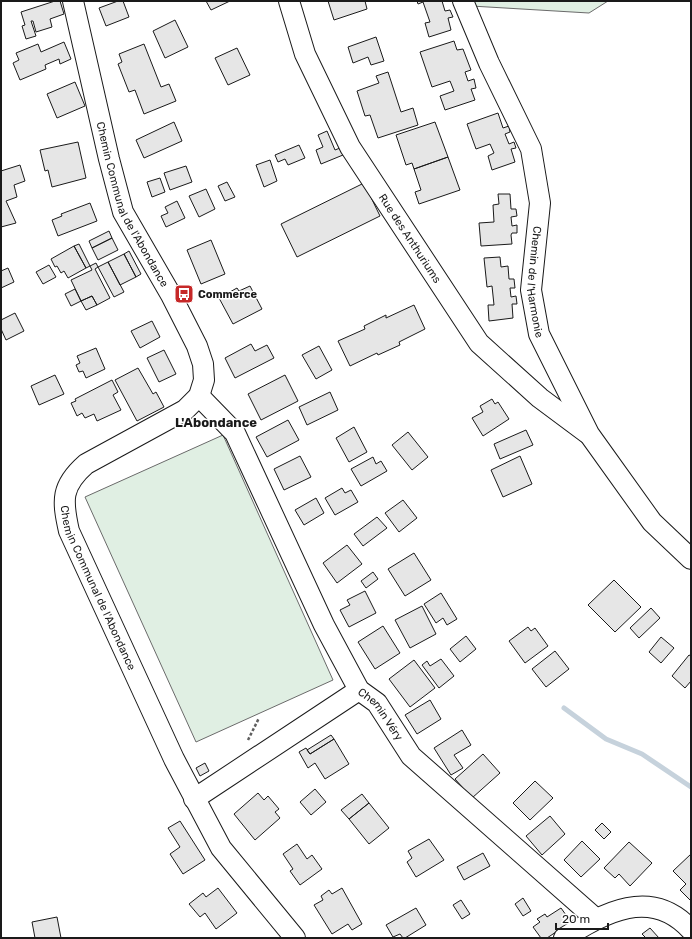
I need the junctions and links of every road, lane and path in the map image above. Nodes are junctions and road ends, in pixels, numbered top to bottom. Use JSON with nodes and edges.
{"nodes":[{"id":1,"x":73,"y":1,"type":"edge"},
{"id":2,"x":289,"y":1,"type":"edge"},
{"id":3,"x":463,"y":1,"type":"edge"},
{"id":4,"x":199,"y":396,"type":"junction"},
{"id":5,"x":589,"y":434,"type":"junction"},
{"id":6,"x":691,"y":559,"type":"edge"},
{"id":7,"x":359,"y":690,"type":"junction"},
{"id":8,"x":194,"y":799,"type":"junction"},
{"id":9,"x":595,"y":918,"type":"junction"},
{"id":10,"x":691,"y":930,"type":"edge"},
{"id":11,"x":295,"y":938,"type":"edge"},
{"id":12,"x":564,"y":938,"type":"edge"}],
"edges":[{"from":1,"to":4,"type":"street","name":"Chemin Communal de l'Abondance"},
{"from":2,"to":5,"type":"street","name":"Rue des Anthuriums"},
{"from":3,"to":5,"type":"street","name":"Chemin de l'Harmonie"},
{"from":4,"to":7,"type":"street","name":"Chemin Véry"},
{"from":4,"to":8,"type":"street","name":"Chemin Communal de l'Abondance"},
{"from":5,"to":6,"type":"street","name":"Chemin de l'Harmonie"},
{"from":7,"to":8,"type":"street"},
{"from":7,"to":9,"type":"street","name":"Chemin Véry"},
{"from":8,"to":11,"type":"street","name":"Chemin Communal de l'Abondance"},
{"from":9,"to":10,"type":"street"},
{"from":9,"to":12,"type":"street"}]}
